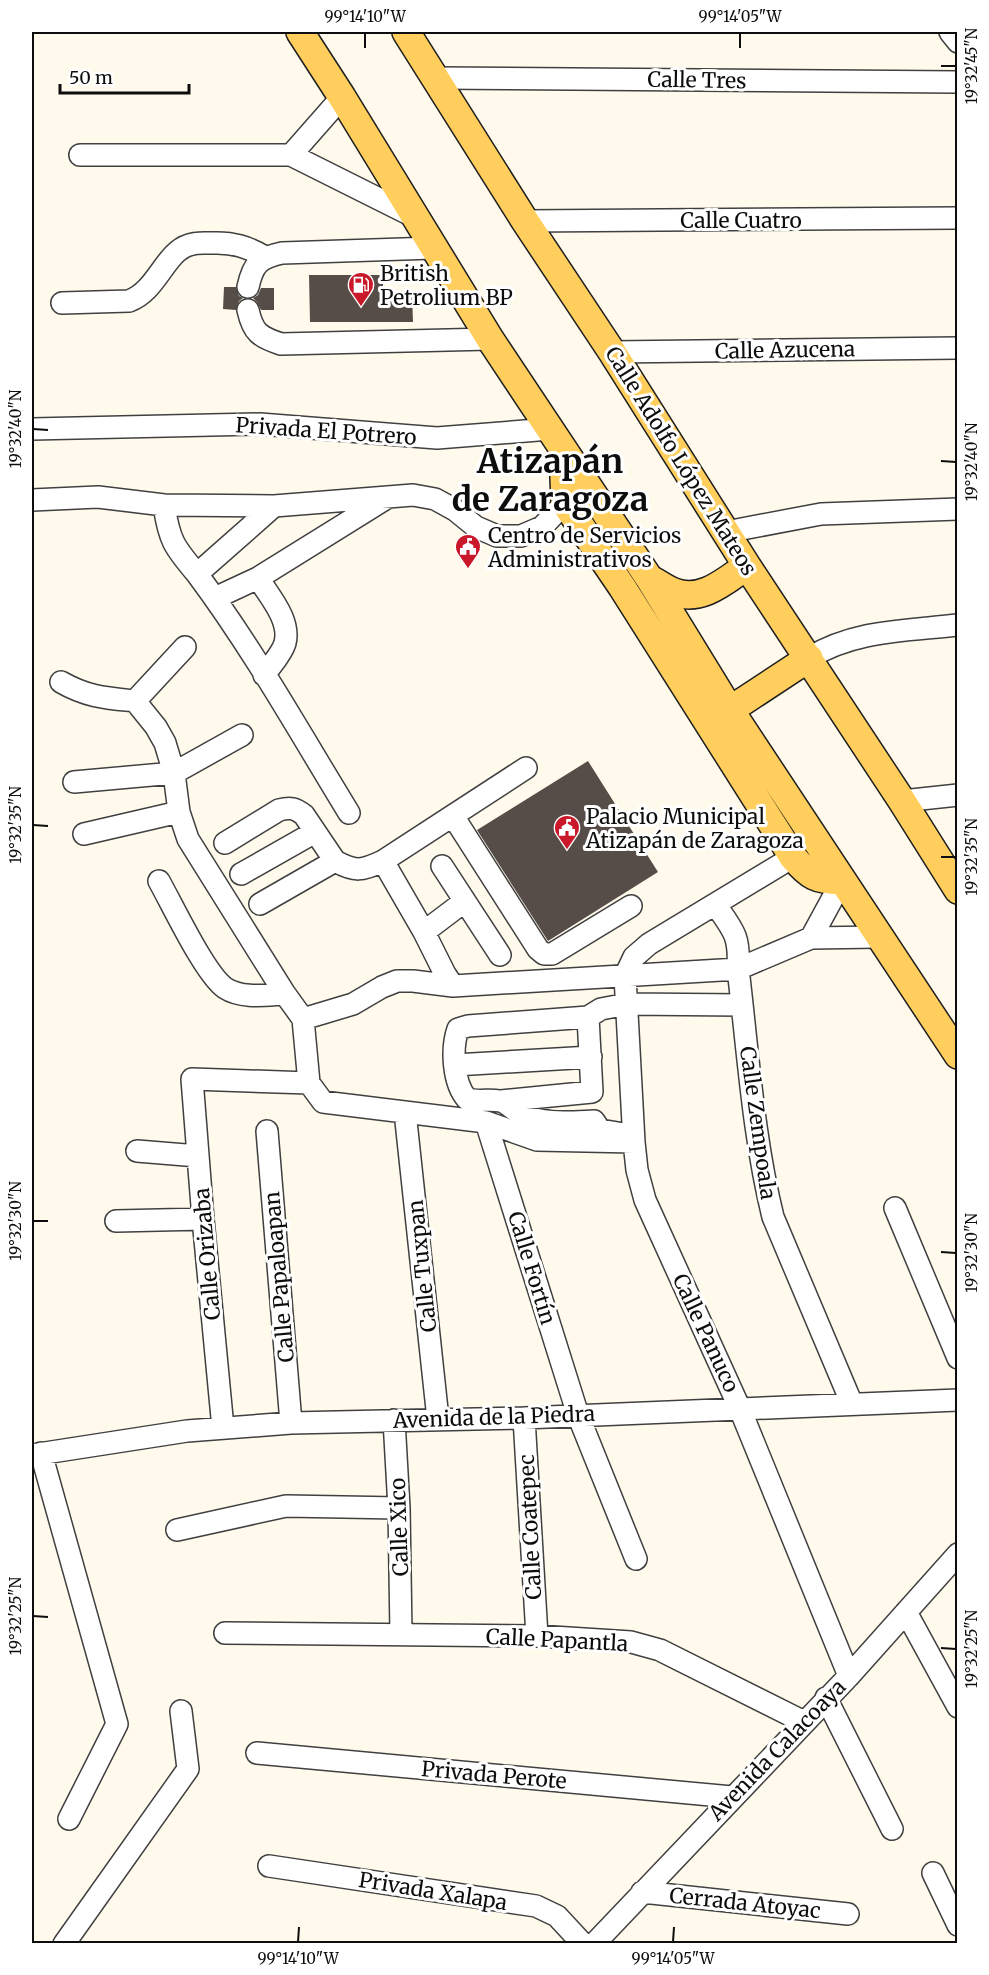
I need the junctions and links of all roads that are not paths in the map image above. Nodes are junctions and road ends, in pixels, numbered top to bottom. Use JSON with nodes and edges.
{"nodes":[{"id":1,"x":300,"y":32,"type":"edge"},
{"id":2,"x":406,"y":32,"type":"edge"},
{"id":3,"x":950,"y":32,"type":"edge"},
{"id":4,"x":957,"y":42,"type":"edge"},
{"id":5,"x":436,"y":78,"type":"junction"},
{"id":6,"x":957,"y":82,"type":"edge"},
{"id":7,"x":342,"y":97,"type":"junction"},
{"id":8,"x":80,"y":155,"type":"dead end"},
{"id":9,"x":291,"y":155,"type":"junction"},
{"id":10,"x":413,"y":216,"type":"junction"},
{"id":11,"x":957,"y":218,"type":"edge"},
{"id":12,"x":525,"y":221,"type":"junction"},
{"id":13,"x":433,"y":248,"type":"junction"},
{"id":14,"x":266,"y":256,"type":"junction"},
{"id":15,"x":249,"y":287,"type":"dead end"},
{"id":16,"x":62,"y":303,"type":"dead end"},
{"id":17,"x":248,"y":310,"type":"dead end"},
{"id":18,"x":490,"y":339,"type":"junction"},
{"id":19,"x":957,"y":348,"type":"edge"},
{"id":20,"x":612,"y":352,"type":"junction"},
{"id":21,"x":32,"y":429,"type":"edge"},
{"id":22,"x":556,"y":440,"type":"junction"},
{"id":23,"x":389,"y":496,"type":"junction"},
{"id":24,"x":32,"y":500,"type":"edge"},
{"id":25,"x":565,"y":503,"type":"junction"},
{"id":26,"x":164,"y":505,"type":"junction"},
{"id":27,"x":274,"y":506,"type":"junction"},
{"id":28,"x":957,"y":509,"type":"edge"},
{"id":29,"x":608,"y":515,"type":"junction"},
{"id":30,"x":726,"y":532,"type":"junction"},
{"id":31,"x":747,"y":566,"type":"junction"},
{"id":32,"x":197,"y":574,"type":"junction"},
{"id":33,"x":258,"y":578,"type":"junction"},
{"id":34,"x":649,"y":578,"type":"junction"},
{"id":35,"x":622,"y":587,"type":"junction"},
{"id":36,"x":215,"y":598,"type":"junction"},
{"id":37,"x":957,"y":625,"type":"edge"},
{"id":38,"x":185,"y":647,"type":"dead end"},
{"id":39,"x":809,"y":658,"type":"junction"},
{"id":40,"x":264,"y":675,"type":"junction"},
{"id":41,"x":61,"y":682,"type":"dead end"},
{"id":42,"x":135,"y":701,"type":"junction"},
{"id":43,"x":730,"y":710,"type":"junction"},
{"id":44,"x":242,"y":735,"type":"dead end"},
{"id":45,"x":526,"y":768,"type":"dead end"},
{"id":46,"x":174,"y":773,"type":"junction"},
{"id":47,"x":74,"y":782,"type":"dead end"},
{"id":48,"x":957,"y":795,"type":"edge"},
{"id":49,"x":902,"y":801,"type":"junction"},
{"id":50,"x":179,"y":812,"type":"junction"},
{"id":51,"x":349,"y":813,"type":"dead end"},
{"id":52,"x":453,"y":816,"type":"junction"},
{"id":53,"x":315,"y":832,"type":"junction"},
{"id":54,"x":84,"y":834,"type":"dead end"},
{"id":55,"x":225,"y":843,"type":"dead end"},
{"id":56,"x":793,"y":857,"type":"junction"},
{"id":57,"x":335,"y":861,"type":"junction"},
{"id":58,"x":383,"y":861,"type":"junction"},
{"id":59,"x":442,"y":866,"type":"dead end"},
{"id":60,"x":241,"y":874,"type":"dead end"},
{"id":61,"x":159,"y":881,"type":"dead end"},
{"id":62,"x":842,"y":881,"type":"junction"},
{"id":63,"x":957,"y":890,"type":"edge"},
{"id":64,"x":465,"y":901,"type":"junction"},
{"id":65,"x":260,"y":904,"type":"dead end"},
{"id":66,"x":715,"y":904,"type":"junction"},
{"id":67,"x":631,"y":906,"type":"dead end"},
{"id":68,"x":424,"y":932,"type":"junction"},
{"id":69,"x":878,"y":937,"type":"junction"},
{"id":70,"x":811,"y":938,"type":"junction"},
{"id":71,"x":500,"y":955,"type":"dead end"},
{"id":72,"x":738,"y":969,"type":"junction"},
{"id":73,"x":626,"y":976,"type":"junction"},
{"id":74,"x":453,"y":986,"type":"junction"},
{"id":75,"x":285,"y":994,"type":"junction"},
{"id":76,"x":627,"y":1004,"type":"junction"},
{"id":77,"x":742,"y":1005,"type":"junction"},
{"id":78,"x":588,"y":1017,"type":"junction"},
{"id":79,"x":303,"y":1019,"type":"junction"},
{"id":80,"x":957,"y":1055,"type":"edge"},
{"id":81,"x":591,"y":1057,"type":"junction"},
{"id":82,"x":455,"y":1065,"type":"junction"},
{"id":83,"x":309,"y":1083,"type":"junction"},
{"id":84,"x":592,"y":1092,"type":"junction"},
{"id":85,"x":501,"y":1101,"type":"junction"},
{"id":86,"x":405,"y":1112,"type":"junction"},
{"id":87,"x":594,"y":1121,"type":"junction"},
{"id":88,"x":486,"y":1122,"type":"junction"},
{"id":89,"x":267,"y":1131,"type":"dead end"},
{"id":90,"x":634,"y":1138,"type":"junction"},
{"id":91,"x":137,"y":1151,"type":"dead end"},
{"id":92,"x":198,"y":1156,"type":"junction"},
{"id":93,"x":895,"y":1208,"type":"dead end"},
{"id":94,"x":203,"y":1219,"type":"junction"},
{"id":95,"x":116,"y":1221,"type":"dead end"},
{"id":96,"x":957,"y":1358,"type":"edge"},
{"id":97,"x":957,"y":1400,"type":"edge"},
{"id":98,"x":852,"y":1404,"type":"junction"},
{"id":99,"x":740,"y":1409,"type":"junction"},
{"id":100,"x":578,"y":1415,"type":"junction"},
{"id":101,"x":524,"y":1418,"type":"junction"},
{"id":102,"x":438,"y":1419,"type":"junction"},
{"id":103,"x":394,"y":1420,"type":"junction"},
{"id":104,"x":291,"y":1423,"type":"junction"},
{"id":105,"x":223,"y":1428,"type":"junction"},
{"id":106,"x":36,"y":1454,"type":"edge"},
{"id":107,"x":399,"y":1508,"type":"junction"},
{"id":108,"x":177,"y":1530,"type":"dead end"},
{"id":109,"x":636,"y":1559,"type":"dead end"},
{"id":110,"x":955,"y":1564,"type":"edge"},
{"id":111,"x":906,"y":1612,"type":"junction"},
{"id":112,"x":225,"y":1633,"type":"dead end"},
{"id":113,"x":401,"y":1634,"type":"junction"},
{"id":114,"x":537,"y":1636,"type":"junction"},
{"id":115,"x":849,"y":1676,"type":"junction"},
{"id":116,"x":826,"y":1698,"type":"junction"},
{"id":117,"x":957,"y":1707,"type":"edge"},
{"id":118,"x":181,"y":1712,"type":"dead end"},
{"id":119,"x":804,"y":1722,"type":"junction"},
{"id":120,"x":257,"y":1753,"type":"dead end"},
{"id":121,"x":732,"y":1797,"type":"junction"},
{"id":122,"x":69,"y":1819,"type":"dead end"},
{"id":123,"x":892,"y":1829,"type":"dead end"},
{"id":124,"x":269,"y":1866,"type":"dead end"},
{"id":125,"x":933,"y":1873,"type":"dead end"},
{"id":126,"x":642,"y":1892,"type":"junction"},
{"id":127,"x":848,"y":1914,"type":"dead end"},
{"id":128,"x":957,"y":1925,"type":"edge"},
{"id":129,"x":64,"y":1944,"type":"edge"},
{"id":130,"x":583,"y":1944,"type":"edge"},
{"id":131,"x":594,"y":1944,"type":"edge"}],
"edges":[{"from":1,"to":7,"type":"main road"},
{"from":2,"to":5,"type":"main road","name":"Calle Adolfo López Mateos"},
{"from":3,"to":4,"type":"street"},
{"from":5,"to":6,"type":"street","name":"Calle Tres"},
{"from":5,"to":12,"type":"main road","name":"Calle Adolfo López Mateos"},
{"from":7,"to":9,"type":"street"},
{"from":7,"to":10,"type":"main road"},
{"from":8,"to":9,"type":"street"},
{"from":9,"to":10,"type":"street"},
{"from":10,"to":13,"type":"main road"},
{"from":11,"to":12,"type":"street","name":"Calle Cuatro"},
{"from":12,"to":20,"type":"main road","name":"Calle Adolfo López Mateos"},
{"from":13,"to":14,"type":"street"},
{"from":13,"to":18,"type":"main road"},
{"from":14,"to":15,"type":"street"},
{"from":14,"to":16,"type":"street"},
{"from":17,"to":18,"type":"street"},
{"from":18,"to":22,"type":"main road"},
{"from":19,"to":20,"type":"street","name":"Calle Azucena"},
{"from":20,"to":30,"type":"main road","name":"Calle Adolfo López Mateos"},
{"from":21,"to":22,"type":"street","name":"Privada El Potrero"},
{"from":22,"to":25,"type":"main road"},
{"from":22,"to":29,"type":"main road"},
{"from":23,"to":25,"type":"street"},
{"from":23,"to":27,"type":"street"},
{"from":23,"to":33,"type":"street"},
{"from":24,"to":26,"type":"street"},
{"from":25,"to":35,"type":"main road"},
{"from":26,"to":27,"type":"street"},
{"from":26,"to":32,"type":"street"},
{"from":27,"to":32,"type":"street"},
{"from":28,"to":30,"type":"street"},
{"from":29,"to":34,"type":"main road"},
{"from":29,"to":35,"type":"main road"},
{"from":30,"to":31,"type":"main road","name":"Calle Adolfo López Mateos"},
{"from":31,"to":34,"type":"main road"},
{"from":31,"to":39,"type":"main road","name":"Calle Adolfo López Mateos"},
{"from":32,"to":36,"type":"street"},
{"from":33,"to":36,"type":"street"},
{"from":33,"to":40,"type":"street"},
{"from":34,"to":43,"type":"main road"},
{"from":35,"to":56,"type":"main road"},
{"from":36,"to":40,"type":"street"},
{"from":37,"to":39,"type":"street"},
{"from":38,"to":42,"type":"street"},
{"from":39,"to":43,"type":"main road"},
{"from":39,"to":49,"type":"main road","name":"Calle Adolfo López Mateos"},
{"from":40,"to":51,"type":"street"},
{"from":41,"to":42,"type":"street"},
{"from":42,"to":46,"type":"street"},
{"from":43,"to":62,"type":"main road"},
{"from":44,"to":46,"type":"street"},
{"from":45,"to":52,"type":"street"},
{"from":46,"to":47,"type":"street"},
{"from":46,"to":50,"type":"street"},
{"from":48,"to":49,"type":"street"},
{"from":49,"to":63,"type":"main road","name":"Calle Adolfo López Mateos"},
{"from":50,"to":54,"type":"street"},
{"from":50,"to":75,"type":"street"},
{"from":52,"to":58,"type":"street"},
{"from":52,"to":67,"type":"street"},
{"from":53,"to":55,"type":"street"},
{"from":53,"to":57,"type":"street"},
{"from":53,"to":60,"type":"street"},
{"from":56,"to":62,"type":"main road"},
{"from":56,"to":66,"type":"street"},
{"from":57,"to":58,"type":"street"},
{"from":57,"to":65,"type":"street"},
{"from":58,"to":68,"type":"street"},
{"from":59,"to":64,"type":"street"},
{"from":61,"to":75,"type":"street"},
{"from":62,"to":69,"type":"main road"},
{"from":62,"to":70,"type":"street"},
{"from":64,"to":68,"type":"street"},
{"from":64,"to":71,"type":"street"},
{"from":66,"to":72,"type":"street","name":"Calle Zempoala"},
{"from":66,"to":73,"type":"street"},
{"from":68,"to":74,"type":"street"},
{"from":69,"to":70,"type":"street"},
{"from":69,"to":80,"type":"main road"},
{"from":70,"to":72,"type":"street"},
{"from":72,"to":73,"type":"street"},
{"from":72,"to":77,"type":"street","name":"Calle Zempoala"},
{"from":73,"to":74,"type":"street"},
{"from":73,"to":76,"type":"street","name":"Calle Panuco"},
{"from":74,"to":79,"type":"street"},
{"from":75,"to":79,"type":"street"},
{"from":76,"to":77,"type":"street"},
{"from":76,"to":78,"type":"street"},
{"from":76,"to":90,"type":"street","name":"Calle Panuco"},
{"from":77,"to":98,"type":"street","name":"Calle Zempoala"},
{"from":78,"to":81,"type":"street"},
{"from":78,"to":82,"type":"street"},
{"from":79,"to":83,"type":"street"},
{"from":81,"to":82,"type":"street"},
{"from":81,"to":84,"type":"street"},
{"from":82,"to":85,"type":"street"},
{"from":83,"to":86,"type":"street"},
{"from":83,"to":92,"type":"street","name":"Calle Orizaba"},
{"from":84,"to":85,"type":"street"},
{"from":84,"to":87,"type":"street"},
{"from":85,"to":87,"type":"street"},
{"from":86,"to":88,"type":"street"},
{"from":86,"to":102,"type":"street","name":"Calle Tuxpan"},
{"from":87,"to":90,"type":"street"},
{"from":88,"to":90,"type":"street"},
{"from":88,"to":100,"type":"street","name":"Calle Fortín"},
{"from":89,"to":104,"type":"street","name":"Calle Papaloapan"},
{"from":90,"to":99,"type":"street","name":"Calle Panuco"},
{"from":91,"to":92,"type":"street"},
{"from":92,"to":94,"type":"street","name":"Calle Orizaba"},
{"from":93,"to":96,"type":"street"},
{"from":94,"to":95,"type":"street"},
{"from":94,"to":105,"type":"street","name":"Calle Orizaba"},
{"from":97,"to":98,"type":"street","name":"Avenida de la Piedra"},
{"from":98,"to":99,"type":"street","name":"Avenida de la Piedra"},
{"from":99,"to":100,"type":"street","name":"Avenida de la Piedra"},
{"from":99,"to":115,"type":"street","name":"Calle Panuco"},
{"from":100,"to":101,"type":"street","name":"Avenida de la Piedra"},
{"from":100,"to":109,"type":"street","name":"Calle Fortín"},
{"from":101,"to":102,"type":"street","name":"Avenida de la Piedra"},
{"from":101,"to":114,"type":"street","name":"Calle Coatepec"},
{"from":102,"to":103,"type":"street","name":"Avenida de la Piedra"},
{"from":103,"to":104,"type":"street","name":"Avenida de la Piedra"},
{"from":103,"to":107,"type":"street","name":"Calle Xico"},
{"from":104,"to":105,"type":"street","name":"Avenida de la Piedra"},
{"from":105,"to":106,"type":"street","name":"Avenida de la Piedra"},
{"from":106,"to":122,"type":"street"},
{"from":107,"to":108,"type":"street"},
{"from":107,"to":113,"type":"street","name":"Calle Xico"},
{"from":110,"to":111,"type":"street","name":"Avenida Calacoaya"},
{"from":111,"to":115,"type":"street","name":"Avenida Calacoaya"},
{"from":111,"to":117,"type":"street"},
{"from":112,"to":113,"type":"street","name":"Calle Papantla"},
{"from":113,"to":114,"type":"street","name":"Calle Papantla"},
{"from":114,"to":119,"type":"street","name":"Calle Papantla"},
{"from":115,"to":116,"type":"street","name":"Avenida Calacoaya"},
{"from":116,"to":119,"type":"street","name":"Avenida Calacoaya"},
{"from":116,"to":123,"type":"street"},
{"from":118,"to":129,"type":"street"},
{"from":119,"to":121,"type":"street","name":"Avenida Calacoaya"},
{"from":120,"to":121,"type":"street","name":"Privada Perote"},
{"from":121,"to":126,"type":"street","name":"Avenida Calacoaya"},
{"from":124,"to":130,"type":"street","name":"Privada Xalapa"},
{"from":125,"to":128,"type":"street"},
{"from":126,"to":127,"type":"street","name":"Cerrada Atoyac"},
{"from":126,"to":131,"type":"street","name":"Avenida Calacoaya"}]}
